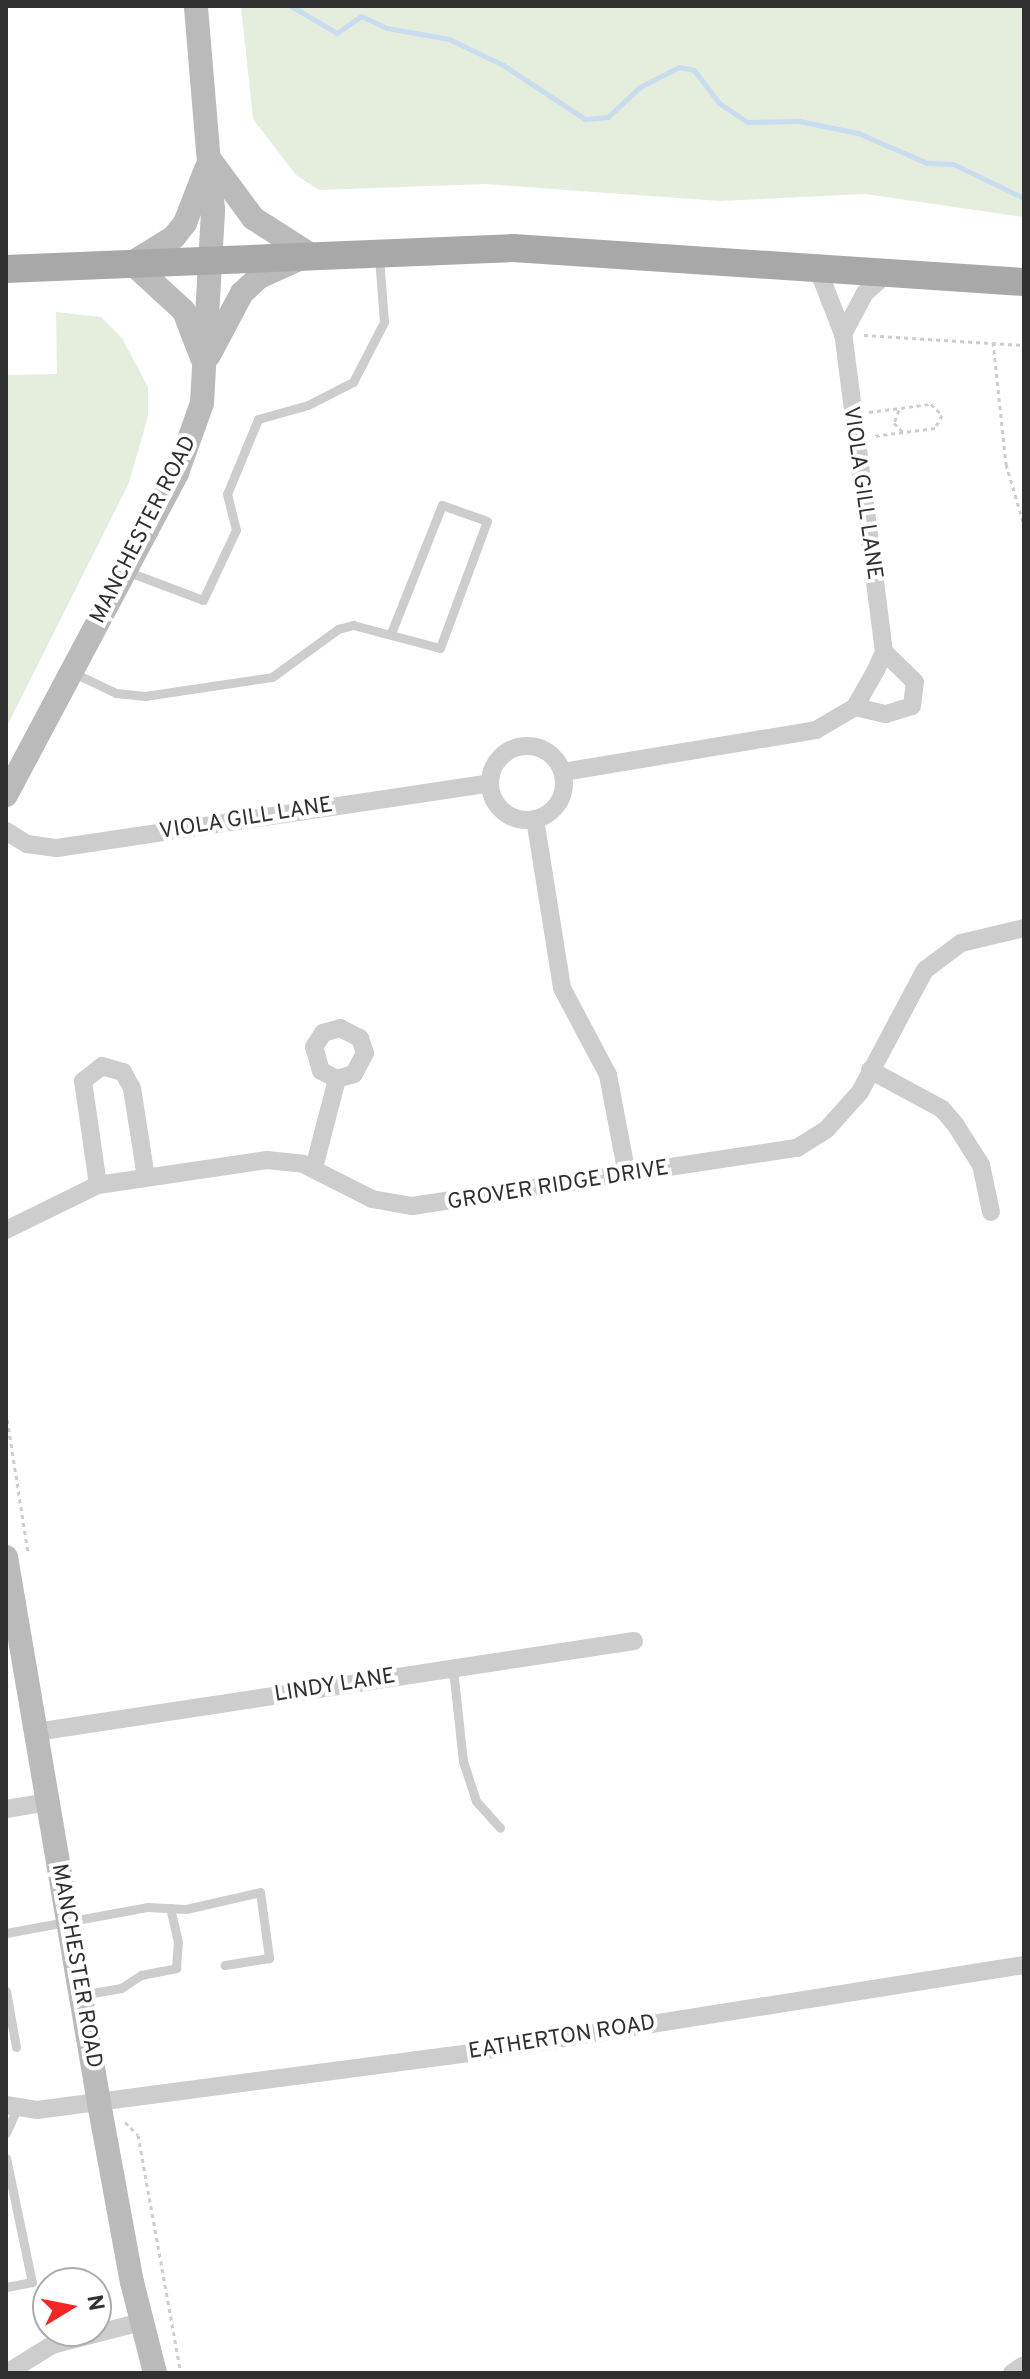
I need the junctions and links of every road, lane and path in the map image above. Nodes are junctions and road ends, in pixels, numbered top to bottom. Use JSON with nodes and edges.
{"nodes":[{"id":1,"x":196,"y":6,"type":"edge"},
{"id":2,"x":210,"y":159,"type":"junction"},
{"id":3,"x":379,"y":250,"type":"junction"},
{"id":4,"x":309,"y":254,"type":"junction"},
{"id":5,"x":212,"y":257,"type":"junction"},
{"id":6,"x":132,"y":263,"type":"junction"},
{"id":7,"x":817,"y":267,"type":"junction"},
{"id":8,"x":6,"y":269,"type":"edge"},
{"id":9,"x":888,"y":272,"type":"junction"},
{"id":10,"x":1024,"y":282,"type":"edge"},
{"id":11,"x":843,"y":334,"type":"junction"},
{"id":12,"x":863,"y":335,"type":"dead end"},
{"id":13,"x":993,"y":342,"type":"junction"},
{"id":14,"x":1024,"y":345,"type":"edge"},
{"id":15,"x":205,"y":364,"type":"junction"},
{"id":16,"x":900,"y":408,"type":"junction"},
{"id":17,"x":869,"y":412,"type":"dead end"},
{"id":18,"x":903,"y":432,"type":"junction"},
{"id":19,"x":873,"y":437,"type":"dead end"},
{"id":20,"x":1024,"y":525,"type":"edge"},
{"id":21,"x":125,"y":571,"type":"junction"},
{"id":22,"x":391,"y":633,"type":"junction"},
{"id":23,"x":884,"y":652,"type":"junction"},
{"id":24,"x":71,"y":672,"type":"junction"},
{"id":25,"x":855,"y":707,"type":"junction"},
{"id":26,"x":563,"y":772,"type":"junction"},
{"id":27,"x":490,"y":783,"type":"junction"},
{"id":28,"x":6,"y":795,"type":"edge"},
{"id":29,"x":535,"y":819,"type":"junction"},
{"id":30,"x":6,"y":831,"type":"edge"},
{"id":31,"x":1024,"y":928,"type":"edge"},
{"id":32,"x":870,"y":1070,"type":"junction"},
{"id":33,"x":337,"y":1079,"type":"dead end"},
{"id":34,"x":314,"y":1168,"type":"junction"},
{"id":35,"x":627,"y":1175,"type":"junction"},
{"id":36,"x":146,"y":1177,"type":"junction"},
{"id":37,"x":98,"y":1185,"type":"junction"},
{"id":38,"x":991,"y":1212,"type":"dead end"},
{"id":39,"x":6,"y":1230,"type":"edge"},
{"id":40,"x":6,"y":1557,"type":"edge"},
{"id":41,"x":634,"y":1641,"type":"dead end"},
{"id":42,"x":453,"y":1669,"type":"junction"},
{"id":43,"x":36,"y":1732,"type":"junction"},
{"id":44,"x":49,"y":1802,"type":"junction"},
{"id":45,"x":6,"y":1809,"type":"edge"},
{"id":46,"x":500,"y":1828,"type":"dead end"},
{"id":47,"x":170,"y":1908,"type":"junction"},
{"id":48,"x":69,"y":1922,"type":"junction"},
{"id":49,"x":6,"y":1933,"type":"edge"},
{"id":50,"x":225,"y":1965,"type":"dead end"},
{"id":51,"x":1024,"y":1965,"type":"edge"},
{"id":52,"x":6,"y":1991,"type":"edge"},
{"id":53,"x":81,"y":1995,"type":"junction"},
{"id":54,"x":16,"y":2047,"type":"dead end"},
{"id":55,"x":99,"y":2103,"type":"junction"},
{"id":56,"x":12,"y":2106,"type":"edge"},
{"id":57,"x":125,"y":2122,"type":"dead end"},
{"id":58,"x":6,"y":2133,"type":"edge"},
{"id":59,"x":6,"y":2158,"type":"edge"},
{"id":60,"x":6,"y":2287,"type":"edge"},
{"id":61,"x":141,"y":2322,"type":"junction"},
{"id":62,"x":1024,"y":2365,"type":"edge"},
{"id":63,"x":7,"y":2373,"type":"edge"},
{"id":64,"x":155,"y":2373,"type":"edge"},
{"id":65,"x":181,"y":2373,"type":"edge"},
{"id":66,"x":1012,"y":2373,"type":"edge"}],
"edges":[{"from":1,"to":2,"type":"street","name":"MANCHESTER ROAD"},
{"from":2,"to":4,"type":"street"},
{"from":2,"to":5,"type":"street","name":"MANCHESTER ROAD"},
{"from":2,"to":6,"type":"street"},
{"from":3,"to":4,"type":"main road"},
{"from":3,"to":7,"type":"main road"},
{"from":3,"to":21,"type":"lane"},
{"from":4,"to":5,"type":"main road"},
{"from":4,"to":15,"type":"street"},
{"from":5,"to":6,"type":"main road"},
{"from":5,"to":15,"type":"street","name":"MANCHESTER ROAD"},
{"from":6,"to":8,"type":"main road"},
{"from":6,"to":15,"type":"street"},
{"from":7,"to":9,"type":"main road"},
{"from":7,"to":11,"type":"street","name":"VIOLA GILL LANE"},
{"from":9,"to":10,"type":"main road"},
{"from":9,"to":11,"type":"street"},
{"from":11,"to":23,"type":"street","name":"VIOLA GILL LANE"},
{"from":12,"to":13,"type":"path"},
{"from":13,"to":14,"type":"path"},
{"from":13,"to":20,"type":"path"},
{"from":15,"to":21,"type":"street","name":"MANCHESTER ROAD"},
{"from":16,"to":17,"type":"path"},
{"from":16,"to":18,"type":"path"},
{"from":16,"to":18,"type":"path"},
{"from":18,"to":19,"type":"path"},
{"from":21,"to":24,"type":"street","name":"MANCHESTER ROAD"},
{"from":22,"to":22,"type":"lane"},
{"from":22,"to":24,"type":"lane"},
{"from":23,"to":25,"type":"street"},
{"from":23,"to":25,"type":"street"},
{"from":24,"to":28,"type":"street","name":"MANCHESTER ROAD"},
{"from":25,"to":26,"type":"street"},
{"from":26,"to":27,"type":"street"},
{"from":26,"to":29,"type":"street"},
{"from":27,"to":29,"type":"street"},
{"from":27,"to":30,"type":"street","name":"VIOLA GILL LANE"},
{"from":29,"to":35,"type":"street"},
{"from":31,"to":32,"type":"street","name":"GROVER RIDGE DRIVE"},
{"from":32,"to":35,"type":"street","name":"GROVER RIDGE DRIVE"},
{"from":32,"to":38,"type":"street"},
{"from":33,"to":34,"type":"street"},
{"from":34,"to":35,"type":"street","name":"GROVER RIDGE DRIVE"},
{"from":34,"to":36,"type":"street","name":"GROVER RIDGE DRIVE"},
{"from":36,"to":37,"type":"street","name":"GROVER RIDGE DRIVE"},
{"from":36,"to":37,"type":"street"},
{"from":37,"to":39,"type":"street","name":"GROVER RIDGE DRIVE"},
{"from":40,"to":43,"type":"street","name":"MANCHESTER ROAD"},
{"from":41,"to":42,"type":"street","name":"LINDY LANE"},
{"from":42,"to":43,"type":"street","name":"LINDY LANE"},
{"from":42,"to":46,"type":"lane"},
{"from":43,"to":44,"type":"street","name":"MANCHESTER ROAD"},
{"from":44,"to":45,"type":"street"},
{"from":44,"to":48,"type":"street","name":"MANCHESTER ROAD"},
{"from":47,"to":48,"type":"lane"},
{"from":47,"to":50,"type":"lane"},
{"from":47,"to":53,"type":"lane"},
{"from":48,"to":49,"type":"lane"},
{"from":48,"to":53,"type":"street","name":"MANCHESTER ROAD"},
{"from":51,"to":55,"type":"street","name":"EATHERTON ROAD"},
{"from":52,"to":54,"type":"lane"},
{"from":53,"to":55,"type":"street","name":"MANCHESTER ROAD"},
{"from":55,"to":56,"type":"street","name":"EATHERTON ROAD"},
{"from":55,"to":61,"type":"street","name":"MANCHESTER ROAD"},
{"from":56,"to":58,"type":"lane"},
{"from":57,"to":65,"type":"path"},
{"from":59,"to":60,"type":"lane"},
{"from":61,"to":63,"type":"street"},
{"from":61,"to":64,"type":"street","name":"MANCHESTER ROAD"},
{"from":62,"to":66,"type":"street"}]}
